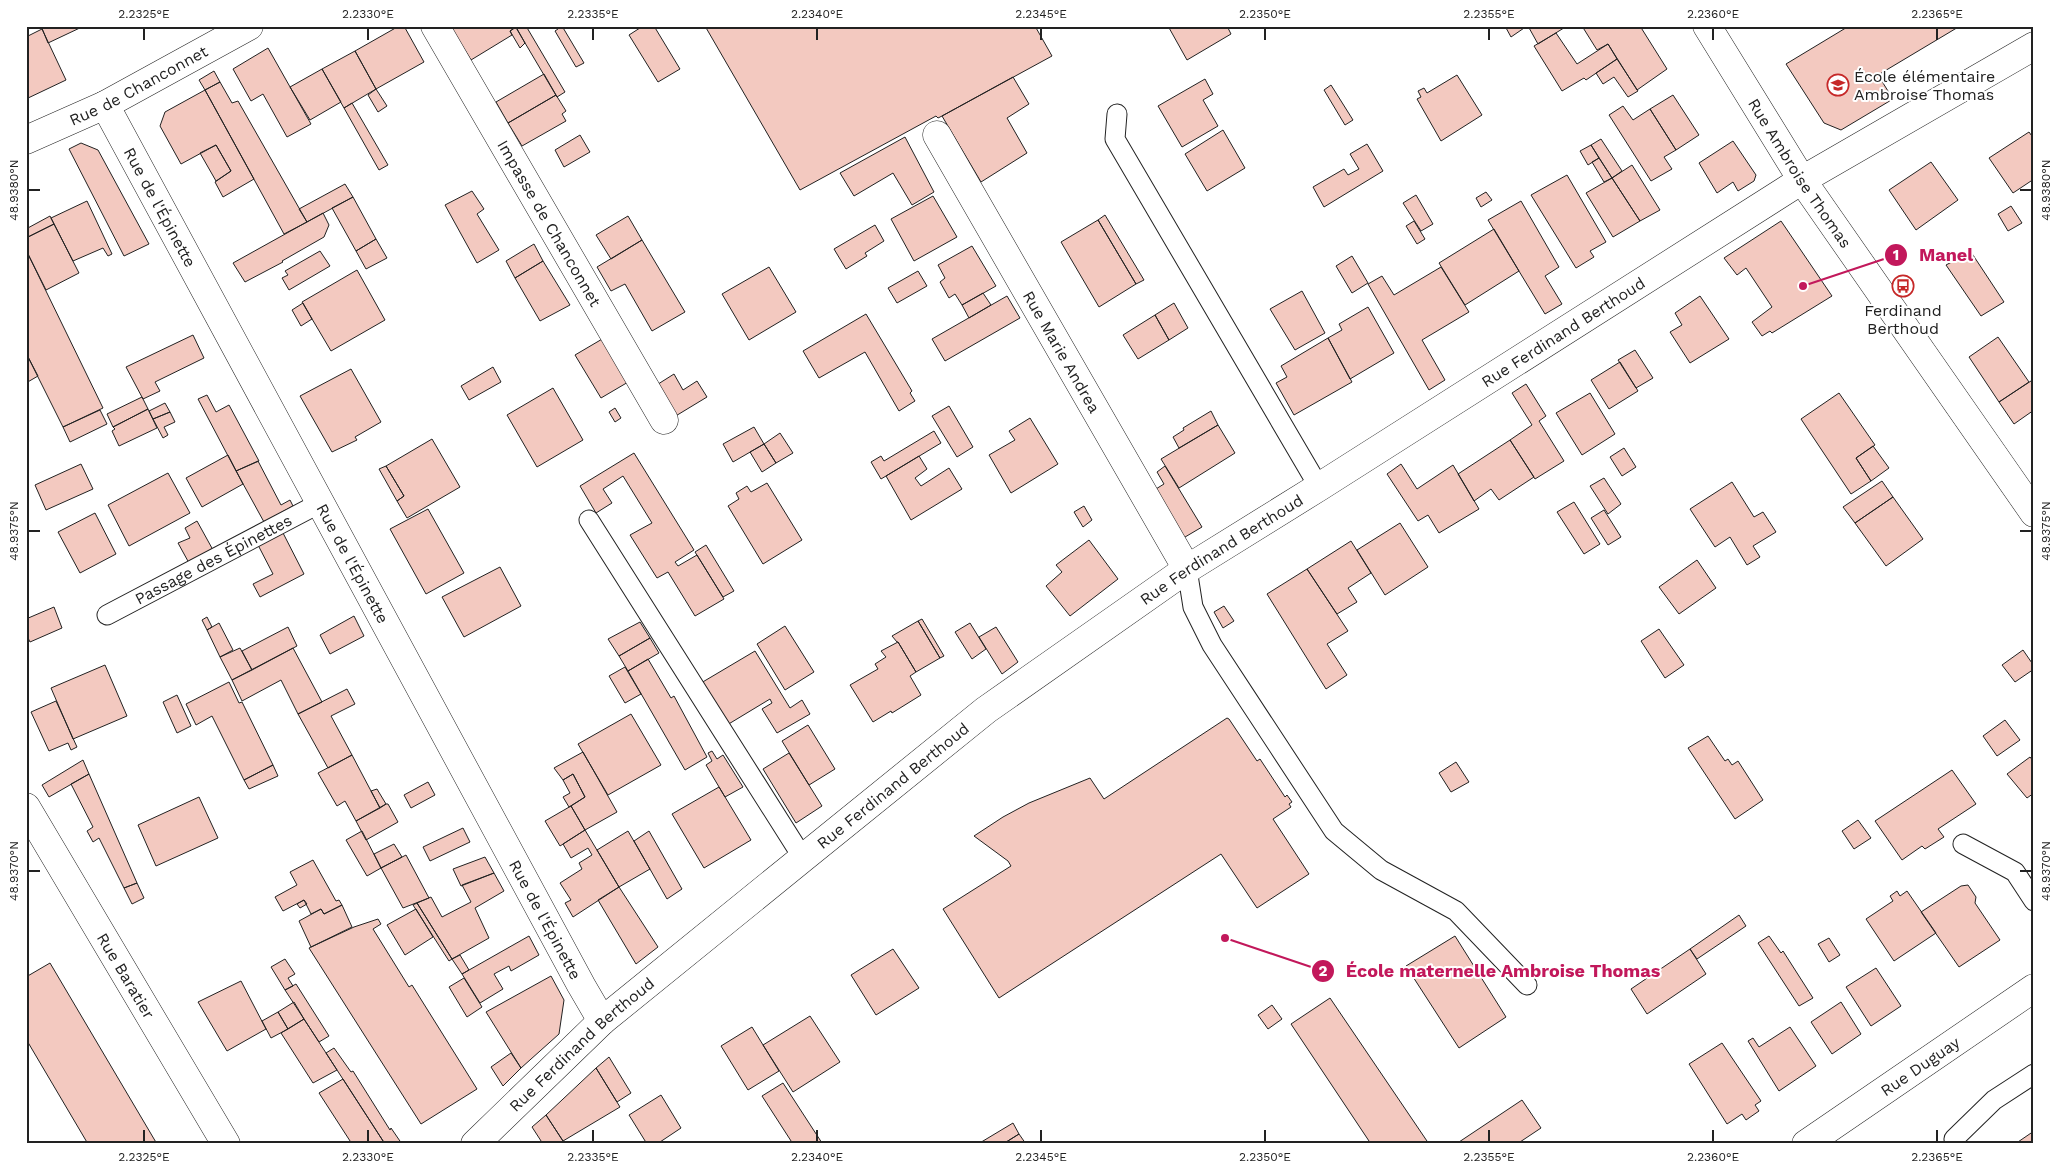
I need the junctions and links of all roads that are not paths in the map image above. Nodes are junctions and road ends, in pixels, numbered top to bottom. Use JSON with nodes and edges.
{"nodes":[{"id":1,"x":249,"y":26,"type":"edge"},
{"id":2,"x":435,"y":26,"type":"edge"},
{"id":3,"x":1707,"y":26,"type":"edge"},
{"id":4,"x":2034,"y":46,"type":"edge"},
{"id":5,"x":105,"y":105,"type":"junction"},
{"id":6,"x":1117,"y":114,"type":"dead end"},
{"id":7,"x":937,"y":135,"type":"dead end"},
{"id":8,"x":26,"y":140,"type":"edge"},
{"id":9,"x":1802,"y":180,"type":"junction"},
{"id":10,"x":664,"y":420,"type":"dead end"},
{"id":11,"x":1319,"y":487,"type":"junction"},
{"id":12,"x":320,"y":503,"type":"junction"},
{"id":13,"x":2034,"y":513,"type":"edge"},
{"id":14,"x":589,"y":520,"type":"dead end"},
{"id":15,"x":1187,"y":569,"type":"junction"},
{"id":16,"x":107,"y":615,"type":"dead end"},
{"id":17,"x":28,"y":814,"type":"edge"},
{"id":18,"x":1963,"y":844,"type":"dead end"},
{"id":19,"x":803,"y":858,"type":"junction"},
{"id":20,"x":2034,"y":901,"type":"edge"},
{"id":21,"x":1527,"y":985,"type":"dead end"},
{"id":22,"x":2034,"y":988,"type":"edge"},
{"id":23,"x":602,"y":1021,"type":"junction"},
{"id":24,"x":2034,"y":1074,"type":"edge"},
{"id":25,"x":226,"y":1144,"type":"edge"},
{"id":26,"x":475,"y":1144,"type":"edge"},
{"id":27,"x":1806,"y":1144,"type":"edge"},
{"id":28,"x":1955,"y":1144,"type":"edge"}],
"edges":[{"from":1,"to":5,"type":"street","name":"Rue de Chanconnet"},
{"from":2,"to":10,"type":"street","name":"Impasse de Chanconnet"},
{"from":3,"to":9,"type":"street","name":"Rue Ambroise Thomas"},
{"from":4,"to":9,"type":"street","name":"Rue Ferdinand Berthoud"},
{"from":5,"to":8,"type":"street","name":"Rue de Chanconnet"},
{"from":5,"to":12,"type":"street","name":"Rue de l'Épinette"},
{"from":6,"to":11,"type":"lane"},
{"from":7,"to":15,"type":"street","name":"Rue Marie Andrea"},
{"from":9,"to":11,"type":"street","name":"Rue Ferdinand Berthoud"},
{"from":9,"to":13,"type":"street","name":"Rue Ambroise Thomas"},
{"from":11,"to":15,"type":"street","name":"Rue Ferdinand Berthoud"},
{"from":12,"to":16,"type":"lane","name":"Passage des Épinettes"},
{"from":12,"to":23,"type":"street","name":"Rue de l'Épinette"},
{"from":14,"to":19,"type":"lane"},
{"from":15,"to":19,"type":"street","name":"Rue Ferdinand Berthoud"},
{"from":15,"to":21,"type":"lane"},
{"from":17,"to":25,"type":"street","name":"Rue Baratier"},
{"from":18,"to":20,"type":"lane"},
{"from":19,"to":23,"type":"street","name":"Rue Ferdinand Berthoud"},
{"from":22,"to":27,"type":"street","name":"Rue Duguay"},
{"from":23,"to":26,"type":"street","name":"Rue Ferdinand Berthoud"},
{"from":24,"to":28,"type":"lane"}]}
